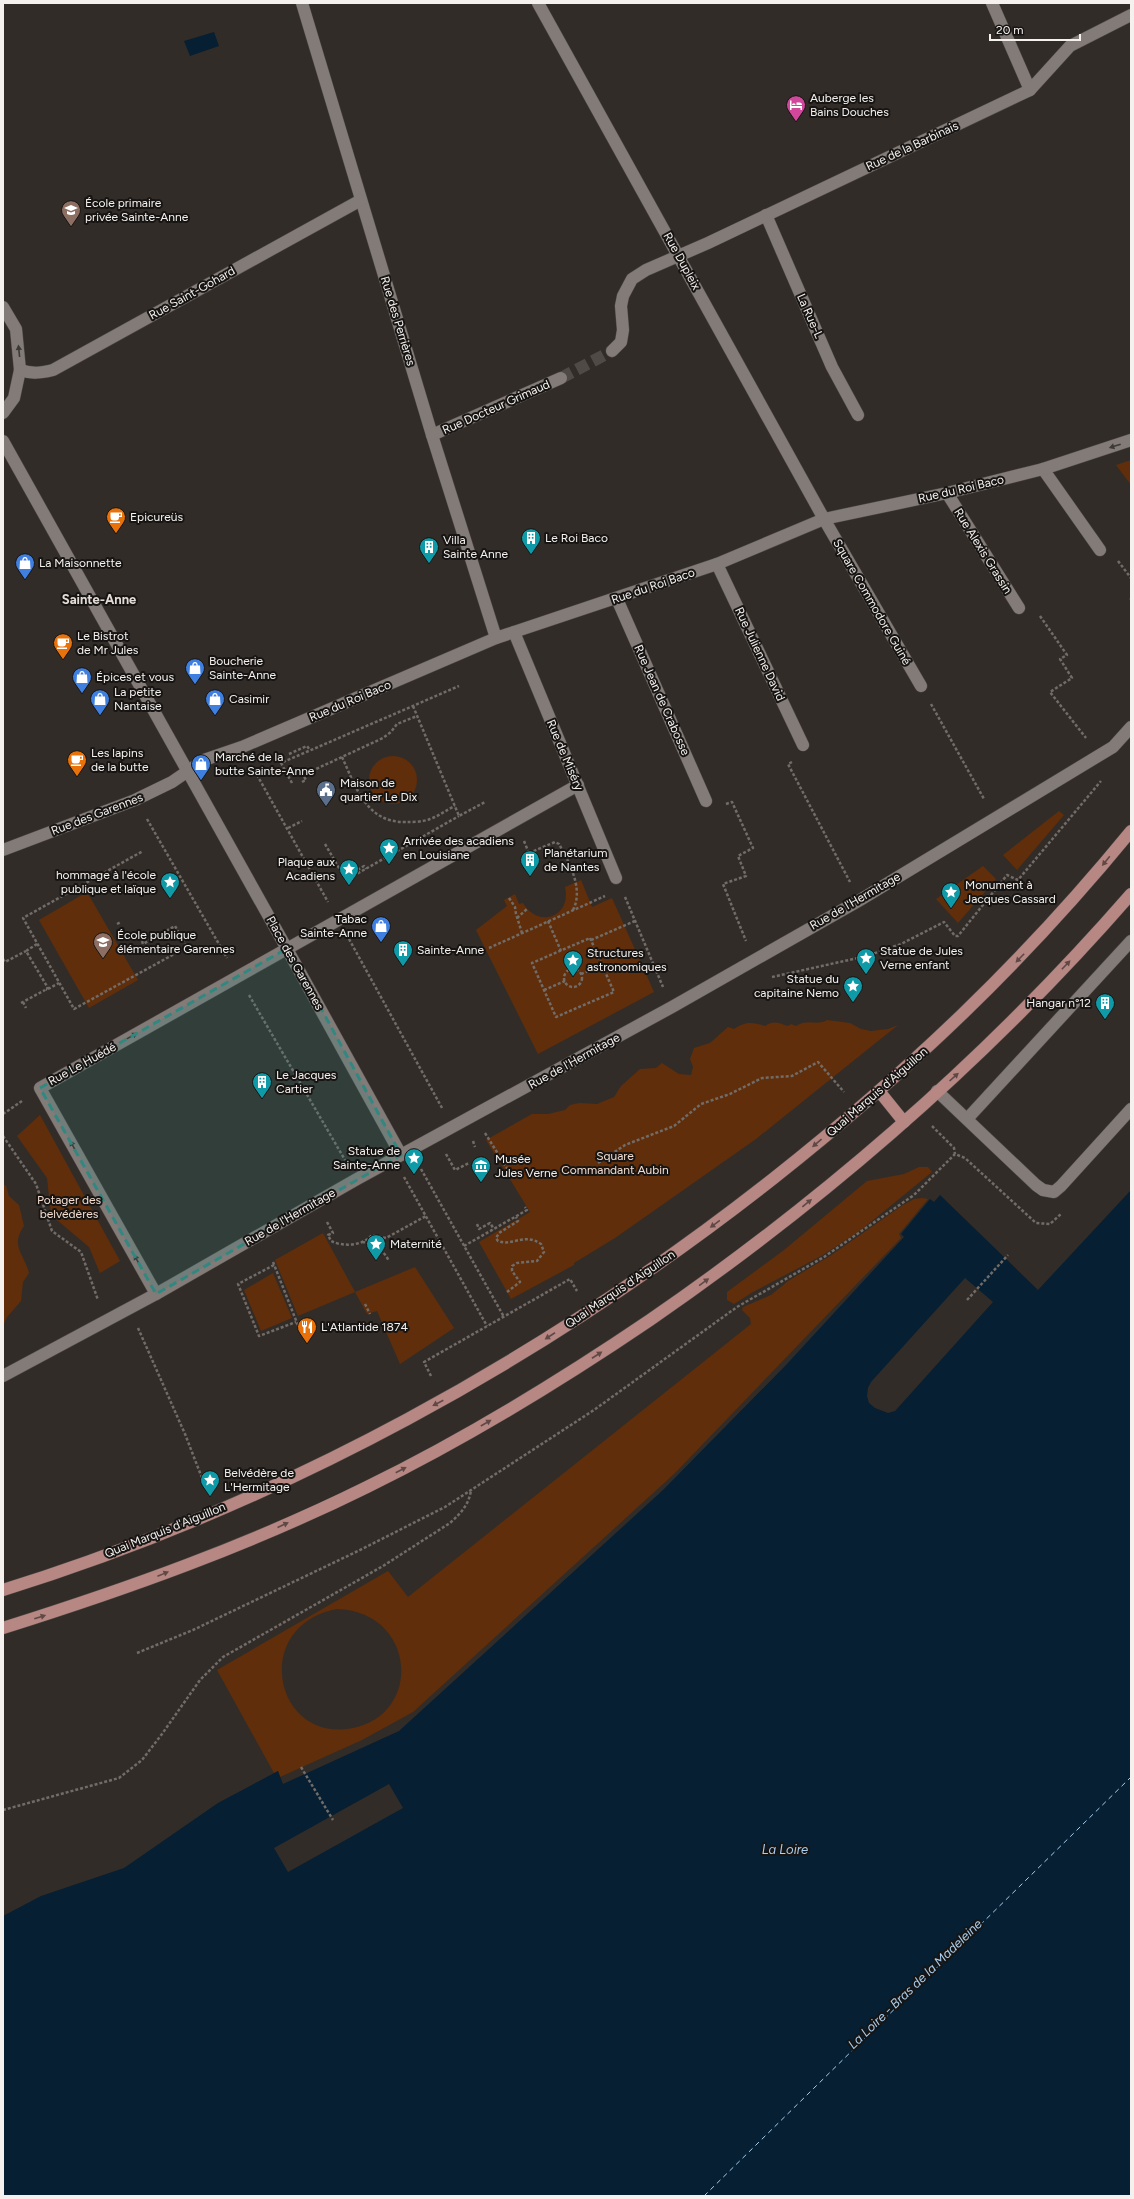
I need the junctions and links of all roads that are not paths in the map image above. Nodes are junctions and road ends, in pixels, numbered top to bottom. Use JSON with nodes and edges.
{"nodes":[{"id":1,"x":302,"y":3,"type":"edge"},
{"id":2,"x":538,"y":3,"type":"edge"},
{"id":3,"x":992,"y":3,"type":"edge"},
{"id":4,"x":1131,"y":15,"type":"edge"},
{"id":5,"x":1030,"y":90,"type":"junction"},
{"id":6,"x":361,"y":200,"type":"junction"},
{"id":7,"x":766,"y":215,"type":"junction"},
{"id":8,"x":678,"y":254,"type":"junction"},
{"id":9,"x":3,"y":307,"type":"edge"},
{"id":10,"x":612,"y":352,"type":"tunnel mouth"},
{"id":11,"x":20,"y":370,"type":"junction"},
{"id":12,"x":561,"y":378,"type":"tunnel mouth"},
{"id":13,"x":3,"y":413,"type":"edge"},
{"id":14,"x":858,"y":415,"type":"dead end"},
{"id":15,"x":432,"y":436,"type":"junction"},
{"id":16,"x":1131,"y":440,"type":"edge"},
{"id":17,"x":3,"y":441,"type":"edge"},
{"id":18,"x":1043,"y":469,"type":"junction"},
{"id":19,"x":947,"y":493,"type":"junction"},
{"id":20,"x":824,"y":519,"type":"junction"},
{"id":21,"x":1100,"y":550,"type":"dead end"},
{"id":22,"x":717,"y":564,"type":"junction"},
{"id":23,"x":617,"y":599,"type":"junction"},
{"id":24,"x":1019,"y":608,"type":"dead end"},
{"id":25,"x":514,"y":632,"type":"junction"},
{"id":26,"x":496,"y":638,"type":"junction"},
{"id":27,"x":921,"y":686,"type":"dead end"},
{"id":28,"x":1131,"y":727,"type":"edge"},
{"id":29,"x":803,"y":745,"type":"dead end"},
{"id":30,"x":188,"y":771,"type":"junction"},
{"id":31,"x":578,"y":785,"type":"junction"},
{"id":32,"x":706,"y":801,"type":"dead end"},
{"id":33,"x":1131,"y":831,"type":"edge"},
{"id":34,"x":3,"y":850,"type":"edge"},
{"id":35,"x":616,"y":878,"type":"dead end"},
{"id":36,"x":1131,"y":894,"type":"edge"},
{"id":37,"x":1131,"y":941,"type":"edge"},
{"id":38,"x":288,"y":948,"type":"junction"},
{"id":39,"x":879,"y":1092,"type":"junction"},
{"id":40,"x":938,"y":1092,"type":"junction"},
{"id":41,"x":1131,"y":1110,"type":"edge"},
{"id":42,"x":967,"y":1118,"type":"junction"},
{"id":43,"x":904,"y":1122,"type":"junction"},
{"id":44,"x":401,"y":1155,"type":"junction"},
{"id":45,"x":156,"y":1294,"type":"junction"},
{"id":46,"x":3,"y":1376,"type":"edge"},
{"id":47,"x":3,"y":1590,"type":"edge"},
{"id":48,"x":3,"y":1628,"type":"edge"}],
"edges":[{"from":1,"to":6,"type":"street","name":"Rue des Perrières"},
{"from":2,"to":8,"type":"street","name":"Rue Dupleix"},
{"from":3,"to":5,"type":"street"},
{"from":4,"to":5,"type":"street","name":"Rue de la Barbinais"},
{"from":5,"to":7,"type":"street","name":"Rue de la Barbinais"},
{"from":6,"to":11,"type":"street","name":"Rue Saint-Gohard"},
{"from":6,"to":15,"type":"street","name":"Rue des Perrières"},
{"from":7,"to":8,"type":"street","name":"Rue de la Barbinais"},
{"from":7,"to":14,"type":"street","name":"La Rue-L"},
{"from":8,"to":10,"type":"street"},
{"from":8,"to":20,"type":"street","name":"Rue Dupleix"},
{"from":11,"to":9,"type":"street","one_way":true},
{"from":11,"to":13,"type":"street"},
{"from":12,"to":15,"type":"street","name":"Rue Docteur Grimaud"},
{"from":15,"to":26,"type":"street","name":"Rue des Perrières"},
{"from":16,"to":18,"type":"street","name":"Rue du Roi Baco","one_way":true},
{"from":17,"to":30,"type":"street","name":"Place des Garennes"},
{"from":18,"to":19,"type":"street","name":"Rue du Roi Baco"},
{"from":18,"to":21,"type":"street"},
{"from":19,"to":20,"type":"street","name":"Rue du Roi Baco"},
{"from":19,"to":24,"type":"street","name":"Rue Alexis Grassin"},
{"from":20,"to":22,"type":"street","name":"Rue du Roi Baco"},
{"from":20,"to":27,"type":"street","name":"Square Commodore Guiné"},
{"from":22,"to":23,"type":"street","name":"Rue du Roi Baco"},
{"from":22,"to":29,"type":"street","name":"Rue Julienne David"},
{"from":23,"to":25,"type":"street","name":"Rue du Roi Baco"},
{"from":23,"to":32,"type":"street","name":"Rue Jean de Crabosse"},
{"from":25,"to":26,"type":"street","name":"Rue du Roi Baco"},
{"from":25,"to":31,"type":"street","name":"Rue de Miséry"},
{"from":26,"to":30,"type":"street","name":"Rue du Roi Baco"},
{"from":28,"to":44,"type":"street","name":"Rue de l'Hermitage"},
{"from":30,"to":34,"type":"street","name":"Rue des Garennes"},
{"from":30,"to":38,"type":"street","name":"Place des Garennes"},
{"from":31,"to":35,"type":"street","name":"Rue de Miséry"},
{"from":31,"to":38,"type":"street","name":"Rue Le Huédé"},
{"from":33,"to":39,"type":"main road","name":"Quai Marquis d'Aiguillon","one_way":true},
{"from":40,"to":36,"type":"main road","one_way":true},
{"from":37,"to":42,"type":"street"},
{"from":38,"to":44,"type":"street","name":"Place des Garennes"},
{"from":45,"to":38,"type":"street","name":"Rue Le Huédé","one_way":true},
{"from":39,"to":43,"type":"main road"},
{"from":39,"to":47,"type":"main road","name":"Quai Marquis d'Aiguillon","one_way":true},
{"from":40,"to":42,"type":"street"},
{"from":40,"to":43,"type":"main road"},
{"from":41,"to":42,"type":"street"},
{"from":48,"to":43,"type":"main road","one_way":true},
{"from":44,"to":45,"type":"street","name":"Rue de l'Hermitage"},
{"from":45,"to":46,"type":"street","name":"Rue de l'Hermitage"}]}
